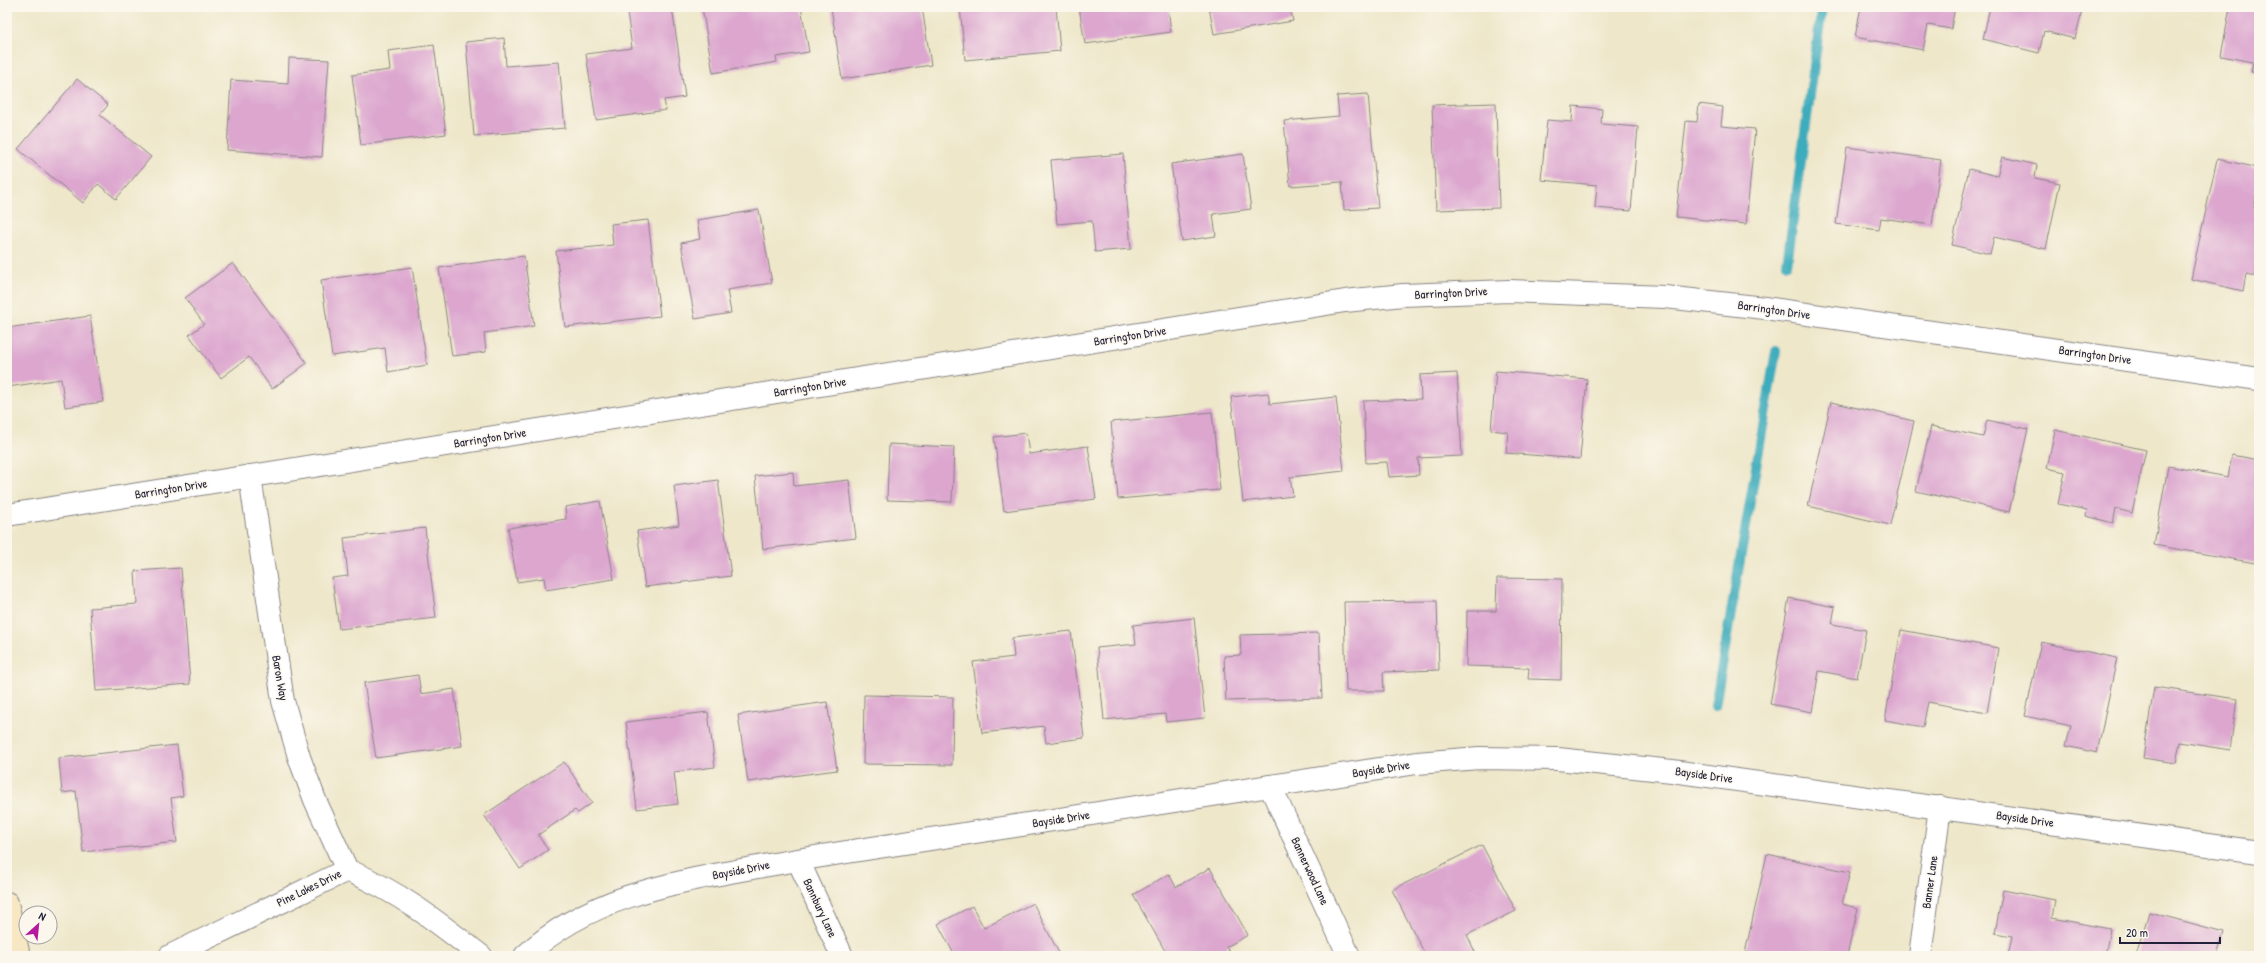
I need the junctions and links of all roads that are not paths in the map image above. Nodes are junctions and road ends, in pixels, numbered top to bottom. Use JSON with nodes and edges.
{"nodes":[{"id":1,"x":2259,"y":379,"type":"edge"},
{"id":2,"x":250,"y":476,"type":"junction"},
{"id":3,"x":7,"y":515,"type":"edge"},
{"id":4,"x":1270,"y":786,"type":"junction"},
{"id":5,"x":1940,"y":807,"type":"junction"},
{"id":6,"x":2259,"y":852,"type":"edge"},
{"id":7,"x":798,"y":860,"type":"junction"},
{"id":8,"x":347,"y":870,"type":"junction"},
{"id":9,"x":7,"y":903,"type":"edge"},
{"id":10,"x":20,"y":956,"type":"edge"},
{"id":11,"x":170,"y":956,"type":"edge"},
{"id":12,"x":481,"y":956,"type":"edge"},
{"id":13,"x":525,"y":956,"type":"edge"},
{"id":14,"x":842,"y":956,"type":"edge"},
{"id":15,"x":1349,"y":956,"type":"edge"},
{"id":16,"x":1920,"y":956,"type":"edge"}],
"edges":[{"from":1,"to":2,"type":"street","name":"Barrington Drive"},
{"from":2,"to":3,"type":"street","name":"Barrington Drive"},
{"from":2,"to":8,"type":"street","name":"Baron Way"},
{"from":4,"to":5,"type":"street","name":"Bayside Drive"},
{"from":4,"to":7,"type":"street","name":"Bayside Drive"},
{"from":4,"to":15,"type":"street","name":"Bannerwood Lane"},
{"from":5,"to":6,"type":"street","name":"Bayside Drive"},
{"from":5,"to":16,"type":"street","name":"Banner Lane"},
{"from":7,"to":13,"type":"street","name":"Bayside Drive"},
{"from":7,"to":14,"type":"street","name":"Bannbury Lane"},
{"from":8,"to":11,"type":"street","name":"Pine Lakes Drive"},
{"from":8,"to":12,"type":"street","name":"Pine Lakes Drive"},
{"from":9,"to":10,"type":"main road"}]}
